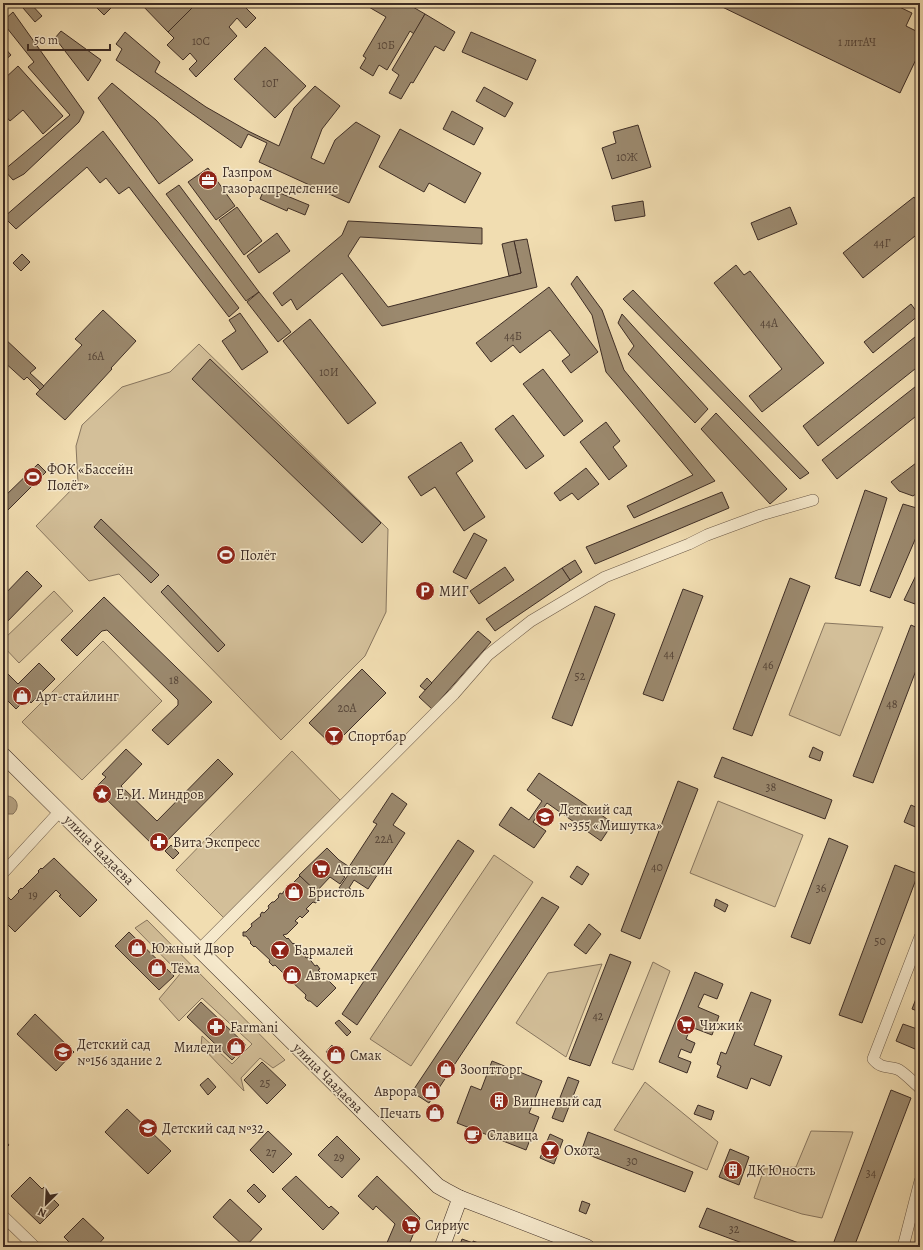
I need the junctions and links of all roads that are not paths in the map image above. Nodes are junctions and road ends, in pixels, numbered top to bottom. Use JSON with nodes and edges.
{"nodes":[{"id":1,"x":813,"y":500,"type":"dead end"},
{"id":2,"x":3,"y":755,"type":"edge"},
{"id":3,"x":60,"y":811,"type":"junction"},
{"id":4,"x":3,"y":873,"type":"edge"},
{"id":5,"x":920,"y":937,"type":"edge"},
{"id":6,"x":199,"y":950,"type":"junction"},
{"id":7,"x":920,"y":1088,"type":"edge"},
{"id":8,"x":920,"y":1181,"type":"edge"},
{"id":9,"x":460,"y":1198,"type":"junction"},
{"id":10,"x":3,"y":1216,"type":"edge"},
{"id":11,"x":35,"y":1247,"type":"edge"},
{"id":12,"x":442,"y":1247,"type":"edge"},
{"id":13,"x":587,"y":1247,"type":"edge"},
{"id":14,"x":903,"y":1247,"type":"edge"}],
"edges":[{"from":1,"to":6,"type":"street"},
{"from":2,"to":3,"type":"street","name":"улица Чаадаева"},
{"from":3,"to":4,"type":"street"},
{"from":3,"to":6,"type":"street","name":"улица Чаадаева"},
{"from":5,"to":7,"type":"street"},
{"from":6,"to":9,"type":"street","name":"улица Чаадаева"},
{"from":8,"to":14,"type":"street"},
{"from":9,"to":12,"type":"street"},
{"from":9,"to":13,"type":"street","name":"улица Чаадаева"},
{"from":10,"to":11,"type":"street"}]}
